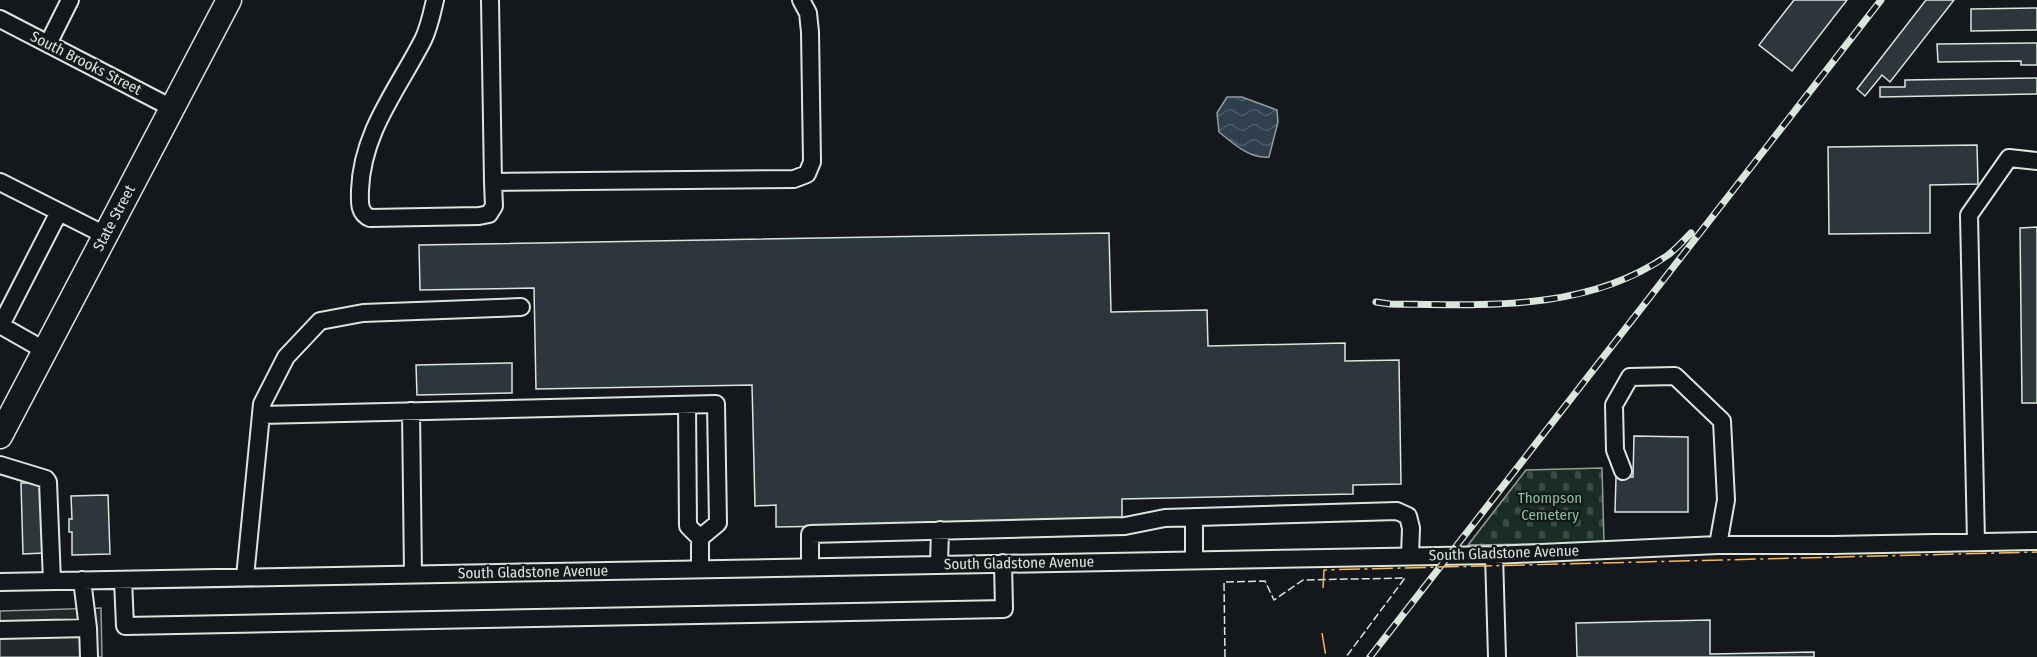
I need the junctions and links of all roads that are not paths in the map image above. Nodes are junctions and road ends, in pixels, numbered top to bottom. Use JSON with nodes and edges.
{"nodes":[{"id":1,"x":70,"y":0,"type":"edge"},
{"id":2,"x":229,"y":0,"type":"edge"},
{"id":3,"x":435,"y":0,"type":"edge"},
{"id":4,"x":490,"y":0,"type":"edge"},
{"id":5,"x":801,"y":0,"type":"edge"},
{"id":6,"x":0,"y":19,"type":"edge"},
{"id":7,"x":48,"y":44,"type":"junction"},
{"id":8,"x":172,"y":108,"type":"junction"},
{"id":9,"x":2037,"y":161,"type":"edge"},
{"id":10,"x":0,"y":182,"type":"edge"},
{"id":11,"x":493,"y":182,"type":"junction"},
{"id":12,"x":59,"y":212,"type":"junction"},
{"id":13,"x":105,"y":235,"type":"junction"},
{"id":14,"x":521,"y":307,"type":"dead end"},
{"id":15,"x":3,"y":326,"type":"edge"},
{"id":16,"x":0,"y":345,"type":"edge"},
{"id":17,"x":45,"y":350,"type":"junction"},
{"id":18,"x":687,"y":405,"type":"junction"},
{"id":19,"x":411,"y":411,"type":"junction"},
{"id":20,"x":261,"y":415,"type":"junction"},
{"id":21,"x":0,"y":436,"type":"edge"},
{"id":22,"x":0,"y":465,"type":"edge"},
{"id":23,"x":1623,"y":471,"type":"dead end"},
{"id":24,"x":1194,"y":517,"type":"junction"},
{"id":25,"x":940,"y":530,"type":"junction"},
{"id":26,"x":700,"y":538,"type":"junction"},
{"id":27,"x":2037,"y":541,"type":"edge"},
{"id":28,"x":1976,"y":542,"type":"junction"},
{"id":29,"x":1718,"y":545,"type":"junction"},
{"id":30,"x":1410,"y":555,"type":"junction"},
{"id":31,"x":1494,"y":555,"type":"junction"},
{"id":32,"x":1194,"y":559,"type":"junction"},
{"id":33,"x":1003,"y":563,"type":"junction"},
{"id":34,"x":939,"y":564,"type":"junction"},
{"id":35,"x":810,"y":567,"type":"junction"},
{"id":36,"x":700,"y":568,"type":"junction"},
{"id":37,"x":413,"y":574,"type":"junction"},
{"id":38,"x":245,"y":577,"type":"junction"},
{"id":39,"x":123,"y":579,"type":"junction"},
{"id":40,"x":82,"y":580,"type":"junction"},
{"id":41,"x":52,"y":581,"type":"junction"},
{"id":42,"x":0,"y":582,"type":"edge"},
{"id":43,"x":88,"y":628,"type":"junction"},
{"id":44,"x":0,"y":630,"type":"edge"},
{"id":45,"x":89,"y":657,"type":"edge"},
{"id":46,"x":1497,"y":657,"type":"edge"}],
"edges":[{"from":1,"to":7,"type":"street"},
{"from":2,"to":8,"type":"highway","name":"State Street"},
{"from":3,"to":11,"type":"street"},
{"from":4,"to":11,"type":"street"},
{"from":5,"to":11,"type":"street"},
{"from":6,"to":7,"type":"street","name":"South Brooks Street"},
{"from":7,"to":8,"type":"street","name":"South Brooks Street"},
{"from":8,"to":13,"type":"highway","name":"State Street"},
{"from":9,"to":28,"type":"street"},
{"from":10,"to":12,"type":"street"},
{"from":12,"to":13,"type":"street"},
{"from":12,"to":15,"type":"street"},
{"from":13,"to":17,"type":"highway","name":"State Street"},
{"from":14,"to":20,"type":"street"},
{"from":15,"to":16,"type":"street"},
{"from":15,"to":17,"type":"street"},
{"from":17,"to":21,"type":"highway","name":"State Street"},
{"from":18,"to":19,"type":"street"},
{"from":18,"to":26,"type":"street"},
{"from":18,"to":26,"type":"street"},
{"from":19,"to":20,"type":"street"},
{"from":19,"to":37,"type":"street"},
{"from":20,"to":38,"type":"street"},
{"from":22,"to":41,"type":"street"},
{"from":23,"to":29,"type":"street"},
{"from":24,"to":25,"type":"street"},
{"from":24,"to":30,"type":"street"},
{"from":24,"to":32,"type":"street"},
{"from":25,"to":34,"type":"street"},
{"from":25,"to":35,"type":"street"},
{"from":26,"to":36,"type":"street"},
{"from":27,"to":28,"type":"street","name":"South Gladstone Avenue"},
{"from":28,"to":29,"type":"street","name":"South Gladstone Avenue"},
{"from":29,"to":31,"type":"street","name":"South Gladstone Avenue"},
{"from":30,"to":31,"type":"street","name":"South Gladstone Avenue"},
{"from":30,"to":32,"type":"street","name":"South Gladstone Avenue"},
{"from":31,"to":46,"type":"street"},
{"from":32,"to":33,"type":"street","name":"South Gladstone Avenue"},
{"from":33,"to":34,"type":"street","name":"South Gladstone Avenue"},
{"from":33,"to":39,"type":"street"},
{"from":34,"to":35,"type":"street","name":"South Gladstone Avenue"},
{"from":35,"to":36,"type":"street","name":"South Gladstone Avenue"},
{"from":36,"to":37,"type":"street","name":"South Gladstone Avenue"},
{"from":37,"to":38,"type":"street","name":"South Gladstone Avenue"},
{"from":38,"to":39,"type":"street","name":"South Gladstone Avenue"},
{"from":39,"to":40,"type":"street","name":"South Gladstone Avenue"},
{"from":40,"to":41,"type":"street","name":"South Gladstone Avenue"},
{"from":40,"to":43,"type":"street"},
{"from":41,"to":42,"type":"street","name":"South Gladstone Avenue"},
{"from":43,"to":44,"type":"street"},
{"from":43,"to":45,"type":"street"}]}
